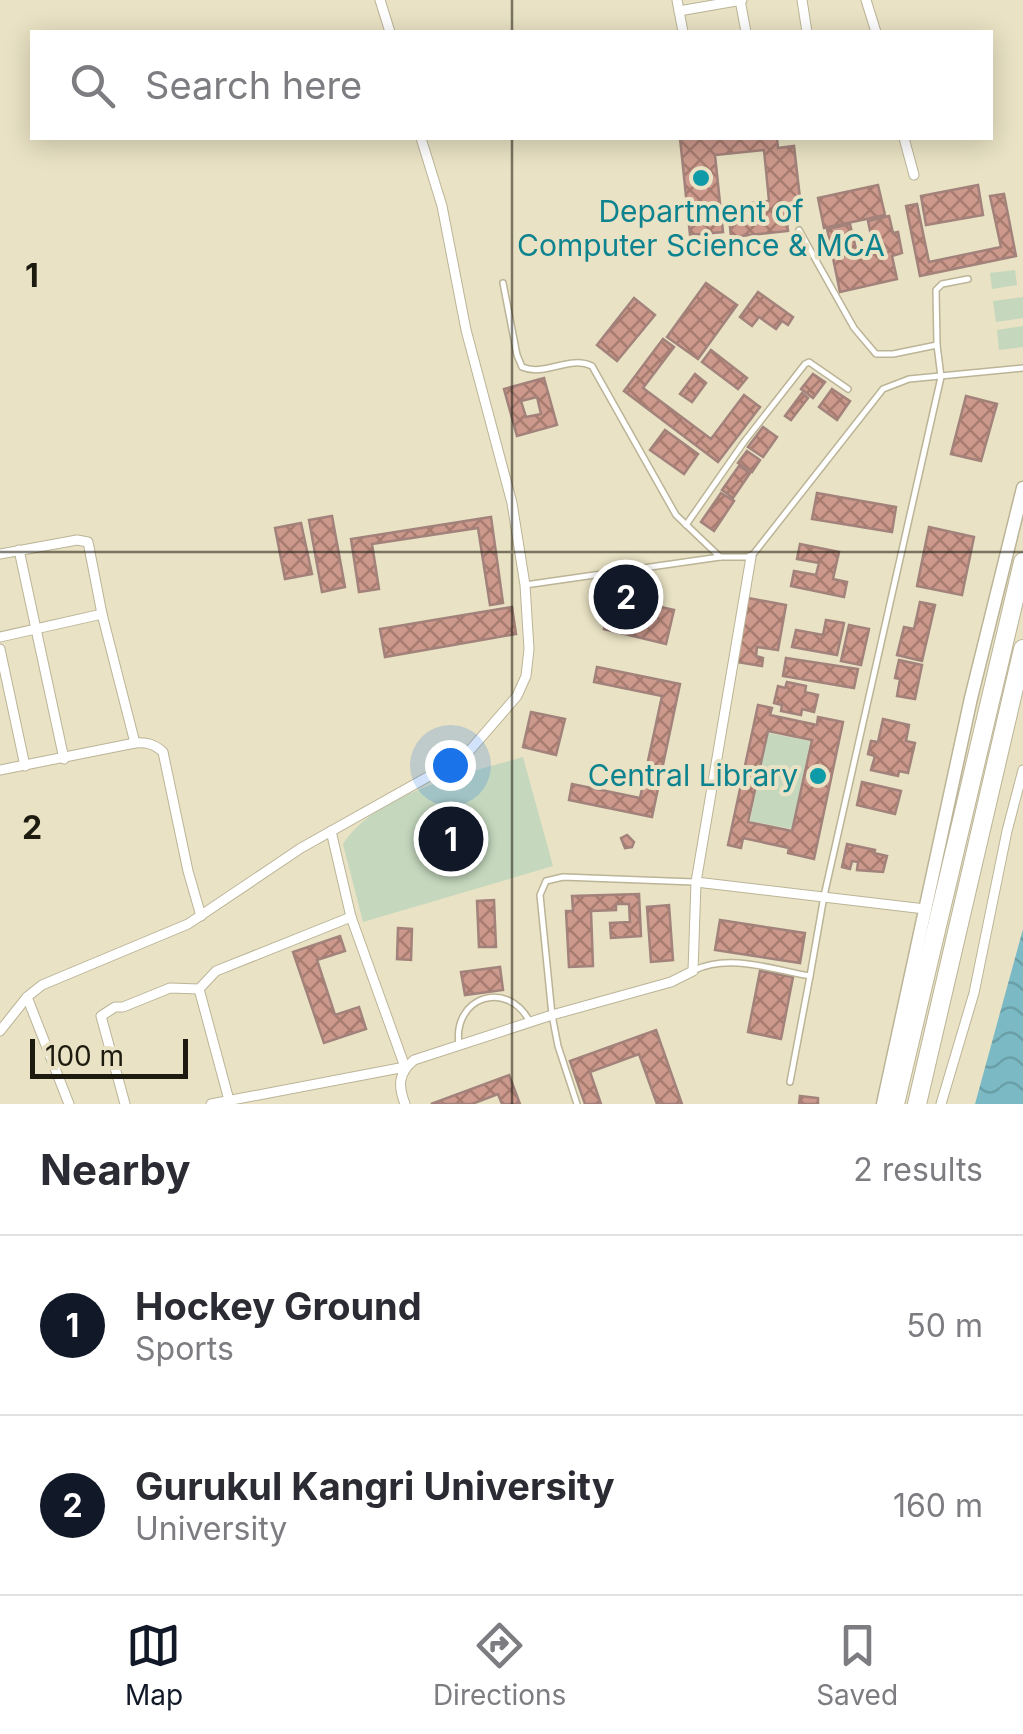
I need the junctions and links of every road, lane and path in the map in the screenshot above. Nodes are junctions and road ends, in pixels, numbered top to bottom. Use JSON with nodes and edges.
{"nodes":[{"id":1,"x":380,"y":0,"type":"edge"},
{"id":2,"x":740,"y":0,"type":"edge"},
{"id":3,"x":802,"y":0,"type":"edge"},
{"id":4,"x":866,"y":0,"type":"edge"},
{"id":5,"x":678,"y":5,"type":"edge"},
{"id":6,"x":389,"y":30,"type":"edge"},
{"id":7,"x":683,"y":30,"type":"edge"},
{"id":8,"x":746,"y":30,"type":"edge"},
{"id":9,"x":807,"y":30,"type":"edge"},
{"id":10,"x":875,"y":30,"type":"edge"},
{"id":11,"x":423,"y":140,"type":"edge"},
{"id":12,"x":905,"y":140,"type":"edge"},
{"id":13,"x":914,"y":176,"type":"dead end"},
{"id":14,"x":799,"y":230,"type":"dead end"},
{"id":15,"x":968,"y":279,"type":"dead end"},
{"id":16,"x":504,"y":282,"type":"dead end"},
{"id":17,"x":938,"y":345,"type":"junction"},
{"id":18,"x":1023,"y":368,"type":"edge"},
{"id":19,"x":941,"y":377,"type":"junction"},
{"id":20,"x":848,"y":389,"type":"dead end"},
{"id":21,"x":1023,"y":488,"type":"edge"},
{"id":22,"x":686,"y":525,"type":"junction"},
{"id":23,"x":19,"y":550,"type":"junction"},
{"id":24,"x":0,"y":554,"type":"edge"},
{"id":25,"x":751,"y":557,"type":"junction"},
{"id":26,"x":720,"y":558,"type":"junction"},
{"id":27,"x":1023,"y":562,"type":"edge"},
{"id":28,"x":524,"y":585,"type":"junction"},
{"id":29,"x":102,"y":614,"type":"junction"},
{"id":30,"x":36,"y":630,"type":"junction"},
{"id":31,"x":0,"y":637,"type":"edge"},
{"id":32,"x":1023,"y":649,"type":"edge"},
{"id":33,"x":0,"y":650,"type":"edge"},
{"id":34,"x":135,"y":743,"type":"junction"},
{"id":35,"x":64,"y":758,"type":"junction"},
{"id":36,"x":25,"y":766,"type":"junction"},
{"id":37,"x":0,"y":770,"type":"edge"},
{"id":38,"x":1023,"y":770,"type":"edge"},
{"id":39,"x":331,"y":831,"type":"junction"},
{"id":40,"x":696,"y":882,"type":"junction"},
{"id":41,"x":824,"y":896,"type":"junction"},
{"id":42,"x":925,"y":910,"type":"junction"},
{"id":43,"x":202,"y":916,"type":"junction"},
{"id":44,"x":350,"y":917,"type":"junction"},
{"id":45,"x":693,"y":971,"type":"junction"},
{"id":46,"x":810,"y":976,"type":"junction"},
{"id":47,"x":199,"y":989,"type":"junction"},
{"id":48,"x":27,"y":997,"type":"junction"},
{"id":49,"x":552,"y":1014,"type":"junction"},
{"id":50,"x":530,"y":1022,"type":"junction"},
{"id":51,"x":0,"y":1031,"type":"edge"},
{"id":52,"x":459,"y":1045,"type":"junction"},
{"id":53,"x":405,"y":1067,"type":"junction"},
{"id":54,"x":790,"y":1082,"type":"dead end"},
{"id":55,"x":230,"y":1103,"type":"edge"},
{"id":56,"x":69,"y":1104,"type":"edge"},
{"id":57,"x":125,"y":1104,"type":"edge"},
{"id":58,"x":211,"y":1104,"type":"edge"},
{"id":59,"x":404,"y":1104,"type":"edge"},
{"id":60,"x":577,"y":1104,"type":"edge"},
{"id":61,"x":883,"y":1104,"type":"edge"},
{"id":62,"x":895,"y":1104,"type":"edge"},
{"id":63,"x":916,"y":1104,"type":"edge"},
{"id":64,"x":941,"y":1104,"type":"edge"}],
"edges":[{"from":1,"to":6,"type":"street"},
{"from":2,"to":5,"type":"street"},
{"from":2,"to":8,"type":"street"},
{"from":3,"to":9,"type":"street"},
{"from":4,"to":10,"type":"street"},
{"from":5,"to":7,"type":"street"},
{"from":11,"to":28,"type":"street"},
{"from":12,"to":13,"type":"street"},
{"from":14,"to":17,"type":"lane"},
{"from":15,"to":17,"type":"lane"},
{"from":16,"to":22,"type":"lane"},
{"from":17,"to":19,"type":"lane"},
{"from":18,"to":19,"type":"lane"},
{"from":19,"to":25,"type":"lane"},
{"from":19,"to":41,"type":"lane"},
{"from":20,"to":22,"type":"lane"},
{"from":21,"to":42,"type":"street"},
{"from":22,"to":26,"type":"lane"},
{"from":23,"to":24,"type":"street"},
{"from":23,"to":29,"type":"street"},
{"from":23,"to":30,"type":"street"},
{"from":25,"to":26,"type":"lane"},
{"from":25,"to":40,"type":"street"},
{"from":26,"to":28,"type":"lane"},
{"from":27,"to":62,"type":"highway"},
{"from":28,"to":39,"type":"street"},
{"from":29,"to":30,"type":"street"},
{"from":29,"to":34,"type":"street"},
{"from":30,"to":31,"type":"street"},
{"from":30,"to":35,"type":"street"},
{"from":32,"to":63,"type":"highway"},
{"from":33,"to":36,"type":"street"},
{"from":34,"to":35,"type":"street"},
{"from":34,"to":43,"type":"street"},
{"from":35,"to":36,"type":"street"},
{"from":36,"to":37,"type":"street"},
{"from":38,"to":64,"type":"street"},
{"from":39,"to":43,"type":"street"},
{"from":39,"to":44,"type":"street"},
{"from":40,"to":41,"type":"street"},
{"from":40,"to":45,"type":"street"},
{"from":40,"to":49,"type":"lane"},
{"from":41,"to":42,"type":"street"},
{"from":41,"to":46,"type":"lane"},
{"from":42,"to":61,"type":"street"},
{"from":43,"to":48,"type":"street"},
{"from":44,"to":47,"type":"street"},
{"from":44,"to":53,"type":"street"},
{"from":45,"to":46,"type":"lane"},
{"from":45,"to":49,"type":"street"},
{"from":46,"to":54,"type":"lane"},
{"from":47,"to":55,"type":"street"},
{"from":47,"to":57,"type":"street"},
{"from":48,"to":51,"type":"street"},
{"from":48,"to":56,"type":"street"},
{"from":49,"to":50,"type":"street"},
{"from":49,"to":60,"type":"lane"},
{"from":50,"to":52,"type":"street"},
{"from":50,"to":52,"type":"lane"},
{"from":52,"to":53,"type":"street"},
{"from":53,"to":55,"type":"street"},
{"from":53,"to":59,"type":"street"},
{"from":55,"to":58,"type":"street"}]}
